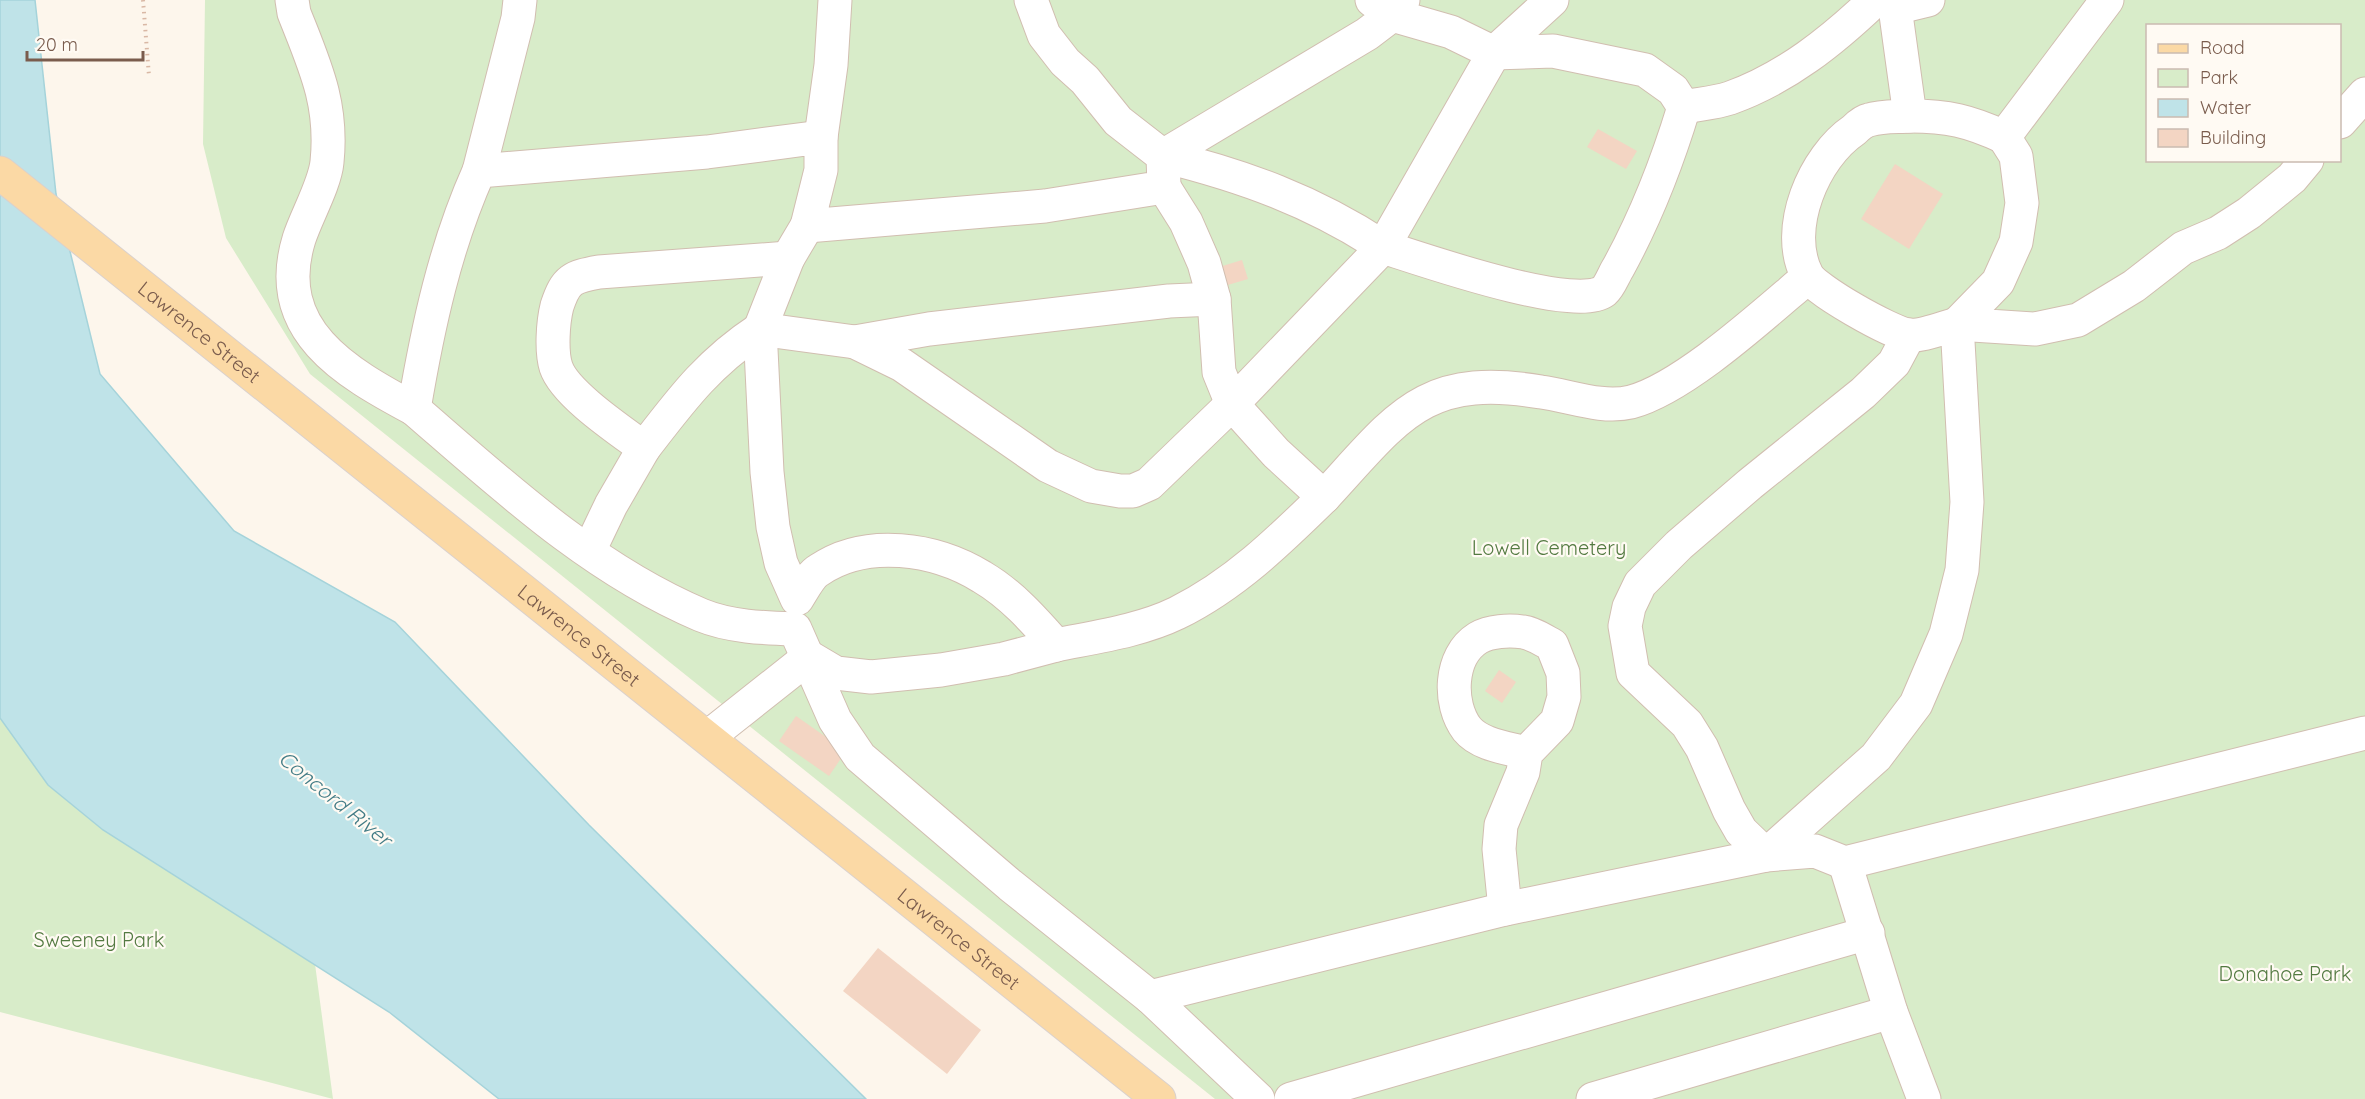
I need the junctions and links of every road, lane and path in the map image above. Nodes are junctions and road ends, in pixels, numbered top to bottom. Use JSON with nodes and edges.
{"nodes":[{"id":1,"x":143,"y":0,"type":"edge"},
{"id":2,"x":292,"y":0,"type":"edge"},
{"id":3,"x":520,"y":0,"type":"edge"},
{"id":4,"x":835,"y":0,"type":"edge"},
{"id":5,"x":1031,"y":0,"type":"edge"},
{"id":6,"x":1552,"y":0,"type":"edge"},
{"id":7,"x":1928,"y":0,"type":"edge"},
{"id":8,"x":2107,"y":0,"type":"edge"},
{"id":9,"x":1888,"y":3,"type":"edge"},
{"id":10,"x":1389,"y":5,"type":"edge"},
{"id":11,"x":1494,"y":53,"type":"junction"},
{"id":12,"x":149,"y":76,"type":"dead end"},
{"id":13,"x":2365,"y":94,"type":"edge"},
{"id":14,"x":1684,"y":107,"type":"junction"},
{"id":15,"x":1910,"y":116,"type":"junction"},
{"id":16,"x":2341,"y":121,"type":"edge"},
{"id":17,"x":820,"y":137,"type":"junction"},
{"id":18,"x":2004,"y":137,"type":"junction"},
{"id":19,"x":2305,"y":162,"type":"edge"},
{"id":20,"x":479,"y":171,"type":"junction"},
{"id":21,"x":1164,"y":172,"type":"junction"},
{"id":22,"x":0,"y":173,"type":"edge"},
{"id":23,"x":807,"y":226,"type":"junction"},
{"id":24,"x":1383,"y":247,"type":"junction"},
{"id":25,"x":788,"y":258,"type":"junction"},
{"id":26,"x":1808,"y":277,"type":"junction"},
{"id":27,"x":1214,"y":299,"type":"junction"},
{"id":28,"x":1957,"y":324,"type":"junction"},
{"id":29,"x":760,"y":329,"type":"junction"},
{"id":30,"x":1909,"y":335,"type":"junction"},
{"id":31,"x":855,"y":342,"type":"junction"},
{"id":32,"x":1232,"y":404,"type":"junction"},
{"id":33,"x":414,"y":409,"type":"junction"},
{"id":34,"x":644,"y":448,"type":"junction"},
{"id":35,"x":1324,"y":497,"type":"junction"},
{"id":36,"x":589,"y":551,"type":"junction"},
{"id":37,"x":800,"y":628,"type":"junction"},
{"id":38,"x":1056,"y":645,"type":"junction"},
{"id":39,"x":2365,"y":733,"type":"edge"},
{"id":40,"x":708,"y":737,"type":"junction"},
{"id":41,"x":1526,"y":753,"type":"dead end"},
{"id":42,"x":1766,"y":855,"type":"junction"},
{"id":43,"x":1845,"y":863,"type":"junction"},
{"id":44,"x":1505,"y":909,"type":"junction"},
{"id":45,"x":1868,"y":933,"type":"junction"},
{"id":46,"x":1150,"y":997,"type":"junction"},
{"id":47,"x":1891,"y":1012,"type":"junction"},
{"id":48,"x":1159,"y":1099,"type":"edge"},
{"id":49,"x":1258,"y":1099,"type":"edge"},
{"id":50,"x":1291,"y":1099,"type":"edge"},
{"id":51,"x":1593,"y":1099,"type":"edge"},
{"id":52,"x":1924,"y":1099,"type":"edge"}],
"edges":[{"from":1,"to":12,"type":"path"},
{"from":2,"to":33,"type":"lane"},
{"from":3,"to":20,"type":"lane"},
{"from":4,"to":17,"type":"lane"},
{"from":5,"to":21,"type":"lane"},
{"from":6,"to":11,"type":"lane"},
{"from":7,"to":9,"type":"lane"},
{"from":8,"to":18,"type":"lane"},
{"from":9,"to":14,"type":"lane"},
{"from":9,"to":15,"type":"lane"},
{"from":10,"to":11,"type":"lane"},
{"from":10,"to":21,"type":"lane"},
{"from":11,"to":14,"type":"lane"},
{"from":11,"to":24,"type":"lane"},
{"from":13,"to":16,"type":"lane"},
{"from":14,"to":24,"type":"lane"},
{"from":15,"to":18,"type":"lane"},
{"from":15,"to":26,"type":"lane"},
{"from":17,"to":20,"type":"lane"},
{"from":17,"to":23,"type":"lane"},
{"from":18,"to":28,"type":"lane"},
{"from":19,"to":28,"type":"lane"},
{"from":20,"to":33,"type":"lane"},
{"from":21,"to":23,"type":"lane"},
{"from":21,"to":24,"type":"lane"},
{"from":21,"to":27,"type":"lane"},
{"from":22,"to":40,"type":"main road","name":"Lawrence Street"},
{"from":23,"to":25,"type":"lane"},
{"from":24,"to":32,"type":"lane"},
{"from":25,"to":29,"type":"lane"},
{"from":25,"to":34,"type":"lane"},
{"from":26,"to":30,"type":"lane"},
{"from":26,"to":35,"type":"lane"},
{"from":27,"to":31,"type":"lane"},
{"from":27,"to":32,"type":"lane"},
{"from":28,"to":30,"type":"lane"},
{"from":28,"to":42,"type":"lane"},
{"from":29,"to":31,"type":"lane"},
{"from":29,"to":34,"type":"lane"},
{"from":29,"to":37,"type":"lane"},
{"from":30,"to":42,"type":"lane"},
{"from":31,"to":32,"type":"lane"},
{"from":32,"to":35,"type":"lane"},
{"from":33,"to":36,"type":"lane"},
{"from":34,"to":36,"type":"lane"},
{"from":35,"to":38,"type":"lane"},
{"from":36,"to":37,"type":"lane"},
{"from":37,"to":38,"type":"lane"},
{"from":37,"to":38,"type":"lane"},
{"from":37,"to":40,"type":"lane"},
{"from":37,"to":46,"type":"lane"},
{"from":39,"to":43,"type":"lane"},
{"from":40,"to":48,"type":"main road","name":"Lawrence Street"},
{"from":41,"to":44,"type":"lane"},
{"from":42,"to":43,"type":"lane"},
{"from":42,"to":44,"type":"lane"},
{"from":43,"to":45,"type":"lane"},
{"from":44,"to":46,"type":"lane"},
{"from":45,"to":47,"type":"lane"},
{"from":45,"to":50,"type":"lane"},
{"from":46,"to":49,"type":"lane"},
{"from":47,"to":51,"type":"lane"},
{"from":47,"to":52,"type":"lane"}]}
